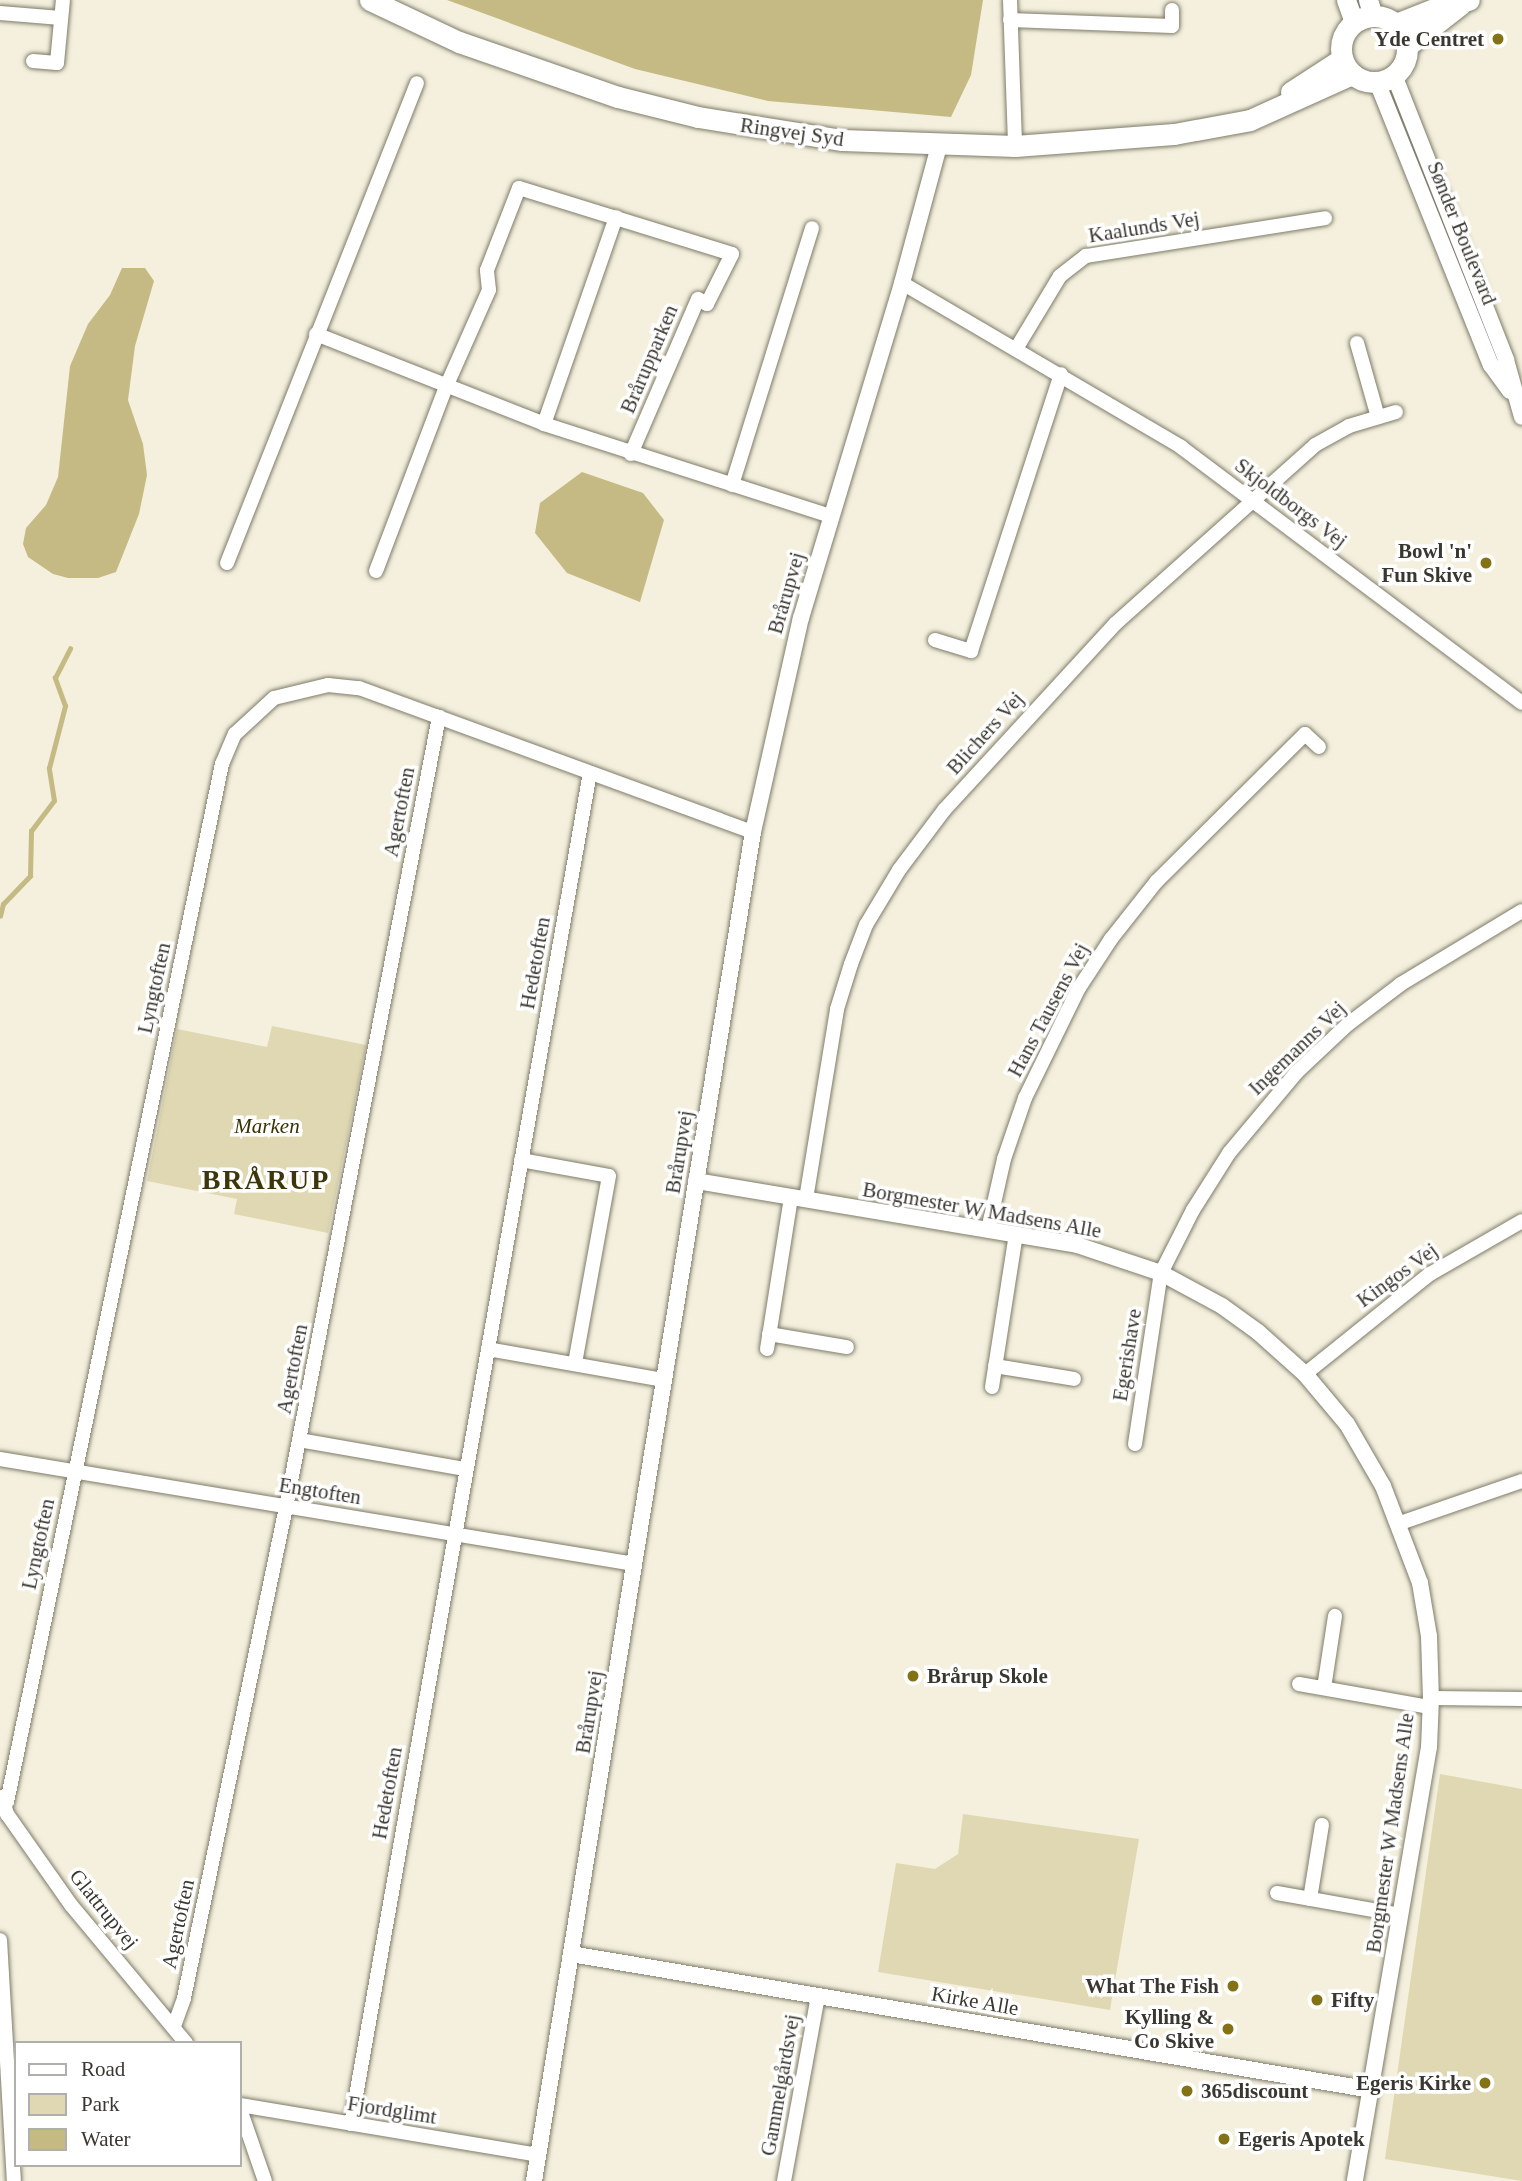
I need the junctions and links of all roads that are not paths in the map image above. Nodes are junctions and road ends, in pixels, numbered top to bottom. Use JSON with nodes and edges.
{"nodes":[{"id":1,"x":63,"y":0,"type":"edge"},
{"id":2,"x":370,"y":0,"type":"edge"},
{"id":3,"x":1010,"y":0,"type":"edge"},
{"id":4,"x":1346,"y":0,"type":"edge"},
{"id":5,"x":1466,"y":1,"type":"edge"},
{"id":6,"x":1172,"y":10,"type":"dead end"},
{"id":7,"x":0,"y":13,"type":"edge"},
{"id":8,"x":1365,"y":13,"type":"edge"},
{"id":9,"x":61,"y":18,"type":"junction"},
{"id":10,"x":1010,"y":20,"type":"junction"},
{"id":11,"x":1396,"y":24,"type":"junction"},
{"id":12,"x":1407,"y":46,"type":"junction"},
{"id":13,"x":33,"y":61,"type":"dead end"},
{"id":14,"x":1347,"y":66,"type":"junction"},
{"id":15,"x":1386,"y":78,"type":"junction"},
{"id":16,"x":418,"y":83,"type":"dead end"},
{"id":17,"x":939,"y":146,"type":"junction"},
{"id":18,"x":1015,"y":146,"type":"junction"},
{"id":19,"x":616,"y":217,"type":"junction"},
{"id":20,"x":1325,"y":218,"type":"dead end"},
{"id":21,"x":813,"y":228,"type":"dead end"},
{"id":22,"x":902,"y":282,"type":"junction"},
{"id":23,"x":316,"y":334,"type":"junction"},
{"id":24,"x":1357,"y":343,"type":"dead end"},
{"id":25,"x":1016,"y":349,"type":"junction"},
{"id":26,"x":1061,"y":374,"type":"junction"},
{"id":27,"x":446,"y":387,"type":"junction"},
{"id":28,"x":1518,"y":394,"type":"edge"},
{"id":29,"x":1395,"y":412,"type":"dead end"},
{"id":30,"x":1378,"y":417,"type":"junction"},
{"id":31,"x":1522,"y":417,"type":"edge"},
{"id":32,"x":544,"y":424,"type":"junction"},
{"id":33,"x":631,"y":454,"type":"junction"},
{"id":34,"x":732,"y":485,"type":"junction"},
{"id":35,"x":1254,"y":501,"type":"junction"},
{"id":36,"x":830,"y":516,"type":"junction"},
{"id":37,"x":227,"y":563,"type":"dead end"},
{"id":38,"x":376,"y":571,"type":"dead end"},
{"id":39,"x":934,"y":640,"type":"dead end"},
{"id":40,"x":1522,"y":703,"type":"edge"},
{"id":41,"x":439,"y":717,"type":"junction"},
{"id":42,"x":1319,"y":747,"type":"dead end"},
{"id":43,"x":590,"y":773,"type":"junction"},
{"id":44,"x":753,"y":832,"type":"junction"},
{"id":45,"x":1522,"y":911,"type":"edge"},
{"id":46,"x":520,"y":1160,"type":"junction"},
{"id":47,"x":696,"y":1181,"type":"junction"},
{"id":48,"x":798,"y":1199,"type":"junction"},
{"id":49,"x":1522,"y":1221,"type":"edge"},
{"id":50,"x":988,"y":1230,"type":"junction"},
{"id":51,"x":1016,"y":1234,"type":"junction"},
{"id":52,"x":1161,"y":1273,"type":"junction"},
{"id":53,"x":847,"y":1347,"type":"dead end"},
{"id":54,"x":488,"y":1349,"type":"junction"},
{"id":55,"x":575,"y":1364,"type":"junction"},
{"id":56,"x":995,"y":1366,"type":"junction"},
{"id":57,"x":1305,"y":1374,"type":"junction"},
{"id":58,"x":1074,"y":1379,"type":"dead end"},
{"id":59,"x":664,"y":1380,"type":"junction"},
{"id":60,"x":992,"y":1387,"type":"dead end"},
{"id":61,"x":299,"y":1440,"type":"junction"},
{"id":62,"x":1135,"y":1444,"type":"dead end"},
{"id":63,"x":0,"y":1460,"type":"edge"},
{"id":64,"x":465,"y":1469,"type":"junction"},
{"id":65,"x":75,"y":1472,"type":"junction"},
{"id":66,"x":1522,"y":1481,"type":"edge"},
{"id":67,"x":286,"y":1507,"type":"junction"},
{"id":68,"x":1400,"y":1523,"type":"junction"},
{"id":69,"x":453,"y":1535,"type":"junction"},
{"id":70,"x":634,"y":1564,"type":"junction"},
{"id":71,"x":1335,"y":1616,"type":"dead end"},
{"id":72,"x":1299,"y":1684,"type":"dead end"},
{"id":73,"x":1324,"y":1688,"type":"junction"},
{"id":74,"x":1522,"y":1699,"type":"edge"},
{"id":75,"x":1431,"y":1702,"type":"junction"},
{"id":76,"x":4,"y":1809,"type":"edge"},
{"id":77,"x":1322,"y":1825,"type":"dead end"},
{"id":78,"x":1277,"y":1893,"type":"dead end"},
{"id":79,"x":1310,"y":1899,"type":"junction"},
{"id":80,"x":1400,"y":1915,"type":"junction"},
{"id":81,"x":0,"y":1940,"type":"edge"},
{"id":82,"x":571,"y":1954,"type":"junction"},
{"id":83,"x":818,"y":1996,"type":"junction"},
{"id":84,"x":174,"y":2026,"type":"junction"},
{"id":85,"x":185,"y":2041,"type":"edge"},
{"id":86,"x":1372,"y":2090,"type":"junction"},
{"id":87,"x":242,"y":2107,"type":"edge"},
{"id":88,"x":242,"y":2113,"type":"edge"},
{"id":89,"x":351,"y":2124,"type":"junction"},
{"id":90,"x":538,"y":2155,"type":"junction"},
{"id":91,"x":13,"y":2181,"type":"edge"},
{"id":92,"x":265,"y":2181,"type":"edge"},
{"id":93,"x":534,"y":2181,"type":"edge"},
{"id":94,"x":784,"y":2181,"type":"edge"},
{"id":95,"x":1355,"y":2181,"type":"edge"}],
"edges":[{"from":1,"to":9,"type":"street"},
{"from":2,"to":17,"type":"main road","name":"Ringvej Syd"},
{"from":3,"to":10,"type":"street"},
{"from":4,"to":8,"type":"main road"},
{"from":5,"to":11,"type":"main road"},
{"from":5,"to":12,"type":"main road"},
{"from":6,"to":10,"type":"street"},
{"from":7,"to":9,"type":"street"},
{"from":8,"to":11,"type":"main road"},
{"from":8,"to":14,"type":"main road"},
{"from":9,"to":13,"type":"street"},
{"from":10,"to":18,"type":"street"},
{"from":11,"to":12,"type":"main road"},
{"from":12,"to":15,"type":"main road"},
{"from":14,"to":15,"type":"main road"},
{"from":14,"to":18,"type":"main road","name":"Ringvej Syd"},
{"from":15,"to":28,"type":"street","name":"Sønder Boulevard"},
{"from":16,"to":23,"type":"street"},
{"from":17,"to":18,"type":"main road","name":"Ringvej Syd"},
{"from":17,"to":22,"type":"street","name":"Brårupvej"},
{"from":19,"to":27,"type":"street","name":"Brårupparken"},
{"from":19,"to":32,"type":"street"},
{"from":19,"to":33,"type":"street","name":"Brårupparken"},
{"from":20,"to":25,"type":"street","name":"Kaalunds Vej"},
{"from":21,"to":34,"type":"street"},
{"from":22,"to":25,"type":"street","name":"Skjoldborgs Vej"},
{"from":22,"to":36,"type":"street","name":"Brårupvej"},
{"from":23,"to":27,"type":"street"},
{"from":23,"to":37,"type":"street"},
{"from":24,"to":30,"type":"street"},
{"from":25,"to":26,"type":"street","name":"Skjoldborgs Vej"},
{"from":26,"to":35,"type":"street","name":"Skjoldborgs Vej"},
{"from":26,"to":39,"type":"street"},
{"from":27,"to":32,"type":"street"},
{"from":27,"to":38,"type":"street","name":"Brårupparken"},
{"from":28,"to":31,"type":"street","name":"Sønder Boulevard"},
{"from":29,"to":30,"type":"street","name":"Blichers Vej"},
{"from":30,"to":35,"type":"street","name":"Blichers Vej"},
{"from":32,"to":33,"type":"street"},
{"from":33,"to":34,"type":"street"},
{"from":34,"to":36,"type":"street"},
{"from":35,"to":40,"type":"street","name":"Skjoldborgs Vej"},
{"from":35,"to":48,"type":"street","name":"Blichers Vej"},
{"from":36,"to":44,"type":"street","name":"Brårupvej"},
{"from":41,"to":43,"type":"street","name":"Lyngtoften"},
{"from":41,"to":61,"type":"street","name":"Agertoften"},
{"from":41,"to":65,"type":"street","name":"Lyngtoften"},
{"from":42,"to":50,"type":"street","name":"Hans Tausens Vej"},
{"from":43,"to":44,"type":"street","name":"Lyngtoften"},
{"from":43,"to":46,"type":"street","name":"Hedetoften"},
{"from":44,"to":47,"type":"street","name":"Brårupvej"},
{"from":45,"to":52,"type":"street","name":"Ingemanns Vej"},
{"from":46,"to":54,"type":"street","name":"Hedetoften"},
{"from":46,"to":55,"type":"street"},
{"from":47,"to":48,"type":"street","name":"Borgmester W Madsens Alle"},
{"from":47,"to":59,"type":"street","name":"Brårupvej"},
{"from":48,"to":50,"type":"street","name":"Borgmester W Madsens Alle"},
{"from":48,"to":53,"type":"street"},
{"from":49,"to":57,"type":"street","name":"Kingos Vej"},
{"from":50,"to":51,"type":"street","name":"Borgmester W Madsens Alle"},
{"from":51,"to":52,"type":"street","name":"Borgmester W Madsens Alle"},
{"from":51,"to":56,"type":"street"},
{"from":52,"to":57,"type":"street","name":"Borgmester W Madsens Alle"},
{"from":52,"to":62,"type":"street","name":"Egerishave"},
{"from":54,"to":55,"type":"street"},
{"from":54,"to":64,"type":"street","name":"Hedetoften"},
{"from":55,"to":59,"type":"street"},
{"from":56,"to":58,"type":"street"},
{"from":56,"to":60,"type":"street"},
{"from":57,"to":68,"type":"street","name":"Borgmester W Madsens Alle"},
{"from":59,"to":70,"type":"street","name":"Brårupvej"},
{"from":61,"to":64,"type":"street"},
{"from":61,"to":67,"type":"street","name":"Agertoften"},
{"from":63,"to":65,"type":"street","name":"Engtoften"},
{"from":64,"to":69,"type":"street","name":"Hedetoften"},
{"from":65,"to":67,"type":"street","name":"Engtoften"},
{"from":65,"to":76,"type":"street","name":"Lyngtoften"},
{"from":66,"to":68,"type":"street"},
{"from":67,"to":69,"type":"street","name":"Engtoften"},
{"from":67,"to":84,"type":"street","name":"Agertoften"},
{"from":68,"to":75,"type":"street","name":"Borgmester W Madsens Alle"},
{"from":69,"to":70,"type":"street","name":"Engtoften"},
{"from":69,"to":89,"type":"street","name":"Hedetoften"},
{"from":70,"to":82,"type":"street","name":"Brårupvej"},
{"from":71,"to":73,"type":"street"},
{"from":72,"to":73,"type":"street"},
{"from":73,"to":75,"type":"street"},
{"from":74,"to":75,"type":"street"},
{"from":75,"to":80,"type":"street","name":"Borgmester W Madsens Alle"},
{"from":76,"to":84,"type":"street","name":"Glattrupvej"},
{"from":77,"to":79,"type":"street"},
{"from":78,"to":79,"type":"street"},
{"from":79,"to":80,"type":"street"},
{"from":80,"to":86,"type":"street","name":"Borgmester W Madsens Alle"},
{"from":81,"to":91,"type":"street"},
{"from":82,"to":83,"type":"street","name":"Kirke Alle"},
{"from":82,"to":90,"type":"street","name":"Brårupvej"},
{"from":83,"to":86,"type":"street","name":"Kirke Alle"},
{"from":83,"to":94,"type":"street","name":"Gammelgårdsvej"},
{"from":84,"to":85,"type":"street","name":"Glattrupvej"},
{"from":86,"to":95,"type":"street","name":"Borgmester W Madsens Alle"},
{"from":87,"to":89,"type":"street","name":"Fjordglimt"},
{"from":88,"to":92,"type":"street"},
{"from":89,"to":90,"type":"street","name":"Fjordglimt"},
{"from":90,"to":93,"type":"street","name":"Brårupvej"}]}
